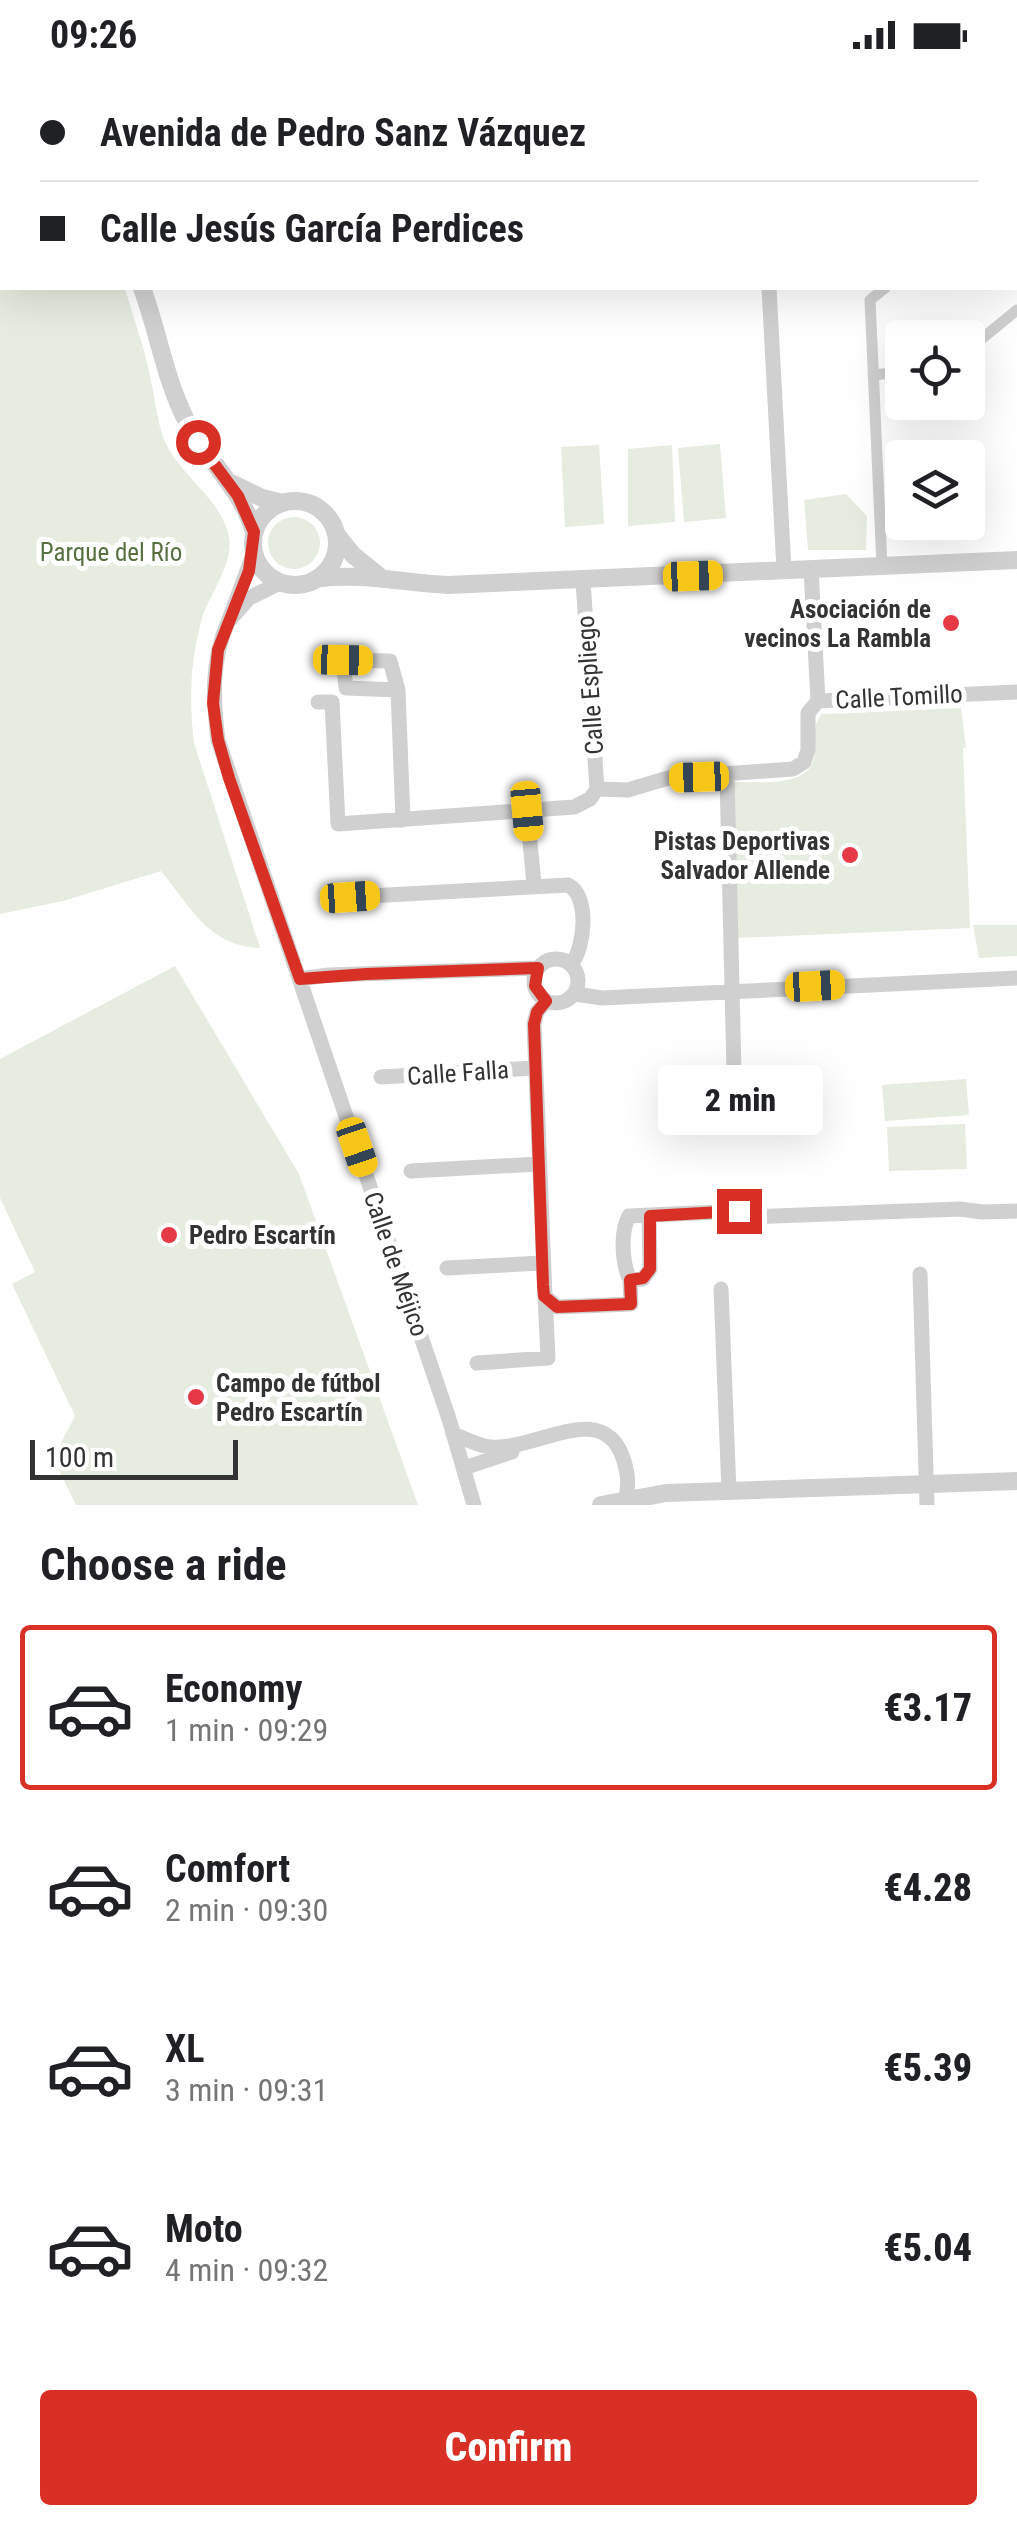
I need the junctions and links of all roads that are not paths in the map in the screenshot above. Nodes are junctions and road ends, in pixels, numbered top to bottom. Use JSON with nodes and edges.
{"nodes":[{"id":1,"x":143,"y":290,"type":"edge"},
{"id":2,"x":769,"y":290,"type":"edge"},
{"id":3,"x":883,"y":290,"type":"edge"},
{"id":4,"x":1017,"y":310,"type":"edge"},
{"id":5,"x":985,"y":336,"type":"edge"},
{"id":6,"x":885,"y":374,"type":"edge"},
{"id":7,"x":873,"y":375,"type":"junction"},
{"id":8,"x":228,"y":482,"type":"junction"},
{"id":9,"x":283,"y":502,"type":"junction"},
{"id":10,"x":254,"y":532,"type":"junction"},
{"id":11,"x":336,"y":534,"type":"junction"},
{"id":12,"x":254,"y":552,"type":"junction"},
{"id":13,"x":1017,"y":560,"type":"edge"},
{"id":14,"x":882,"y":566,"type":"junction"},
{"id":15,"x":811,"y":569,"type":"junction"},
{"id":16,"x":784,"y":570,"type":"junction"},
{"id":17,"x":379,"y":576,"type":"junction"},
{"id":18,"x":320,"y":578,"type":"junction"},
{"id":19,"x":583,"y":581,"type":"junction"},
{"id":20,"x":280,"y":583,"type":"junction"},
{"id":21,"x":228,"y":622,"type":"junction"},
{"id":22,"x":398,"y":690,"type":"dead end"},
{"id":23,"x":1017,"y":692,"type":"edge"},
{"id":24,"x":818,"y":701,"type":"junction"},
{"id":25,"x":318,"y":702,"type":"dead end"},
{"id":26,"x":727,"y":776,"type":"junction"},
{"id":27,"x":598,"y":789,"type":"junction"},
{"id":28,"x":527,"y":811,"type":"junction"},
{"id":29,"x":402,"y":820,"type":"junction"},
{"id":30,"x":534,"y":884,"type":"junction"},
{"id":31,"x":350,"y":897,"type":"dead end"},
{"id":32,"x":571,"y":964,"type":"junction"},
{"id":33,"x":538,"y":968,"type":"junction"},
{"id":34,"x":1017,"y":978,"type":"edge"},
{"id":35,"x":300,"y":979,"type":"junction"},
{"id":36,"x":733,"y":990,"type":"junction"},
{"id":37,"x":575,"y":994,"type":"junction"},
{"id":38,"x":546,"y":1001,"type":"junction"},
{"id":39,"x":535,"y":1068,"type":"junction"},
{"id":40,"x":381,"y":1078,"type":"dead end"},
{"id":41,"x":735,"y":1115,"type":"dead end"},
{"id":42,"x":538,"y":1164,"type":"junction"},
{"id":43,"x":411,"y":1171,"type":"dead end"},
{"id":44,"x":1017,"y":1211,"type":"edge"},
{"id":45,"x":650,"y":1216,"type":"junction"},
{"id":46,"x":542,"y":1262,"type":"junction"},
{"id":47,"x":448,"y":1268,"type":"dead end"},
{"id":48,"x":920,"y":1274,"type":"dead end"},
{"id":49,"x":630,"y":1280,"type":"junction"},
{"id":50,"x":721,"y":1288,"type":"dead end"},
{"id":51,"x":544,"y":1296,"type":"junction"},
{"id":52,"x":477,"y":1363,"type":"dead end"},
{"id":53,"x":573,"y":1431,"type":"junction"},
{"id":54,"x":453,"y":1434,"type":"junction"},
{"id":55,"x":464,"y":1468,"type":"junction"},
{"id":56,"x":1017,"y":1481,"type":"edge"},
{"id":57,"x":927,"y":1484,"type":"junction"},
{"id":58,"x":729,"y":1492,"type":"junction"},
{"id":59,"x":626,"y":1502,"type":"edge"},
{"id":60,"x":474,"y":1505,"type":"edge"},
{"id":61,"x":601,"y":1505,"type":"edge"},
{"id":62,"x":927,"y":1505,"type":"edge"}],
"edges":[{"from":1,"to":8,"type":"street"},
{"from":2,"to":16,"type":"street"},
{"from":3,"to":7,"type":"street"},
{"from":4,"to":5,"type":"street"},
{"from":6,"to":7,"type":"street"},
{"from":7,"to":14,"type":"street"},
{"from":8,"to":9,"type":"street"},
{"from":8,"to":10,"type":"street"},
{"from":9,"to":10,"type":"street"},
{"from":9,"to":11,"type":"street"},
{"from":10,"to":12,"type":"street"},
{"from":11,"to":17,"type":"street"},
{"from":11,"to":18,"type":"street"},
{"from":12,"to":20,"type":"street"},
{"from":12,"to":21,"type":"street","name":"Calle de Méjico"},
{"from":13,"to":14,"type":"street"},
{"from":14,"to":15,"type":"street"},
{"from":15,"to":16,"type":"street"},
{"from":15,"to":24,"type":"street"},
{"from":16,"to":19,"type":"street"},
{"from":17,"to":18,"type":"street"},
{"from":17,"to":19,"type":"street"},
{"from":18,"to":20,"type":"street"},
{"from":19,"to":27,"type":"street","name":"Calle Espliego"},
{"from":20,"to":21,"type":"street"},
{"from":21,"to":35,"type":"street","name":"Calle de Méjico"},
{"from":22,"to":29,"type":"street"},
{"from":23,"to":24,"type":"street","name":"Calle Tomillo"},
{"from":24,"to":26,"type":"street","name":"Calle Tomillo"},
{"from":25,"to":29,"type":"street","name":"Calle Tomillo"},
{"from":26,"to":27,"type":"street","name":"Calle Tomillo"},
{"from":26,"to":36,"type":"street"},
{"from":27,"to":28,"type":"street","name":"Calle Tomillo"},
{"from":28,"to":29,"type":"street","name":"Calle Tomillo"},
{"from":28,"to":30,"type":"street"},
{"from":30,"to":31,"type":"street"},
{"from":30,"to":32,"type":"street"},
{"from":32,"to":33,"type":"street"},
{"from":32,"to":37,"type":"street"},
{"from":33,"to":35,"type":"street"},
{"from":33,"to":38,"type":"street"},
{"from":34,"to":36,"type":"street"},
{"from":35,"to":54,"type":"street","name":"Calle de Méjico"},
{"from":36,"to":37,"type":"street"},
{"from":36,"to":41,"type":"street"},
{"from":37,"to":38,"type":"street"},
{"from":38,"to":39,"type":"street"},
{"from":39,"to":40,"type":"street","name":"Calle Falla"},
{"from":39,"to":42,"type":"street"},
{"from":42,"to":43,"type":"street"},
{"from":42,"to":46,"type":"street"},
{"from":44,"to":45,"type":"street"},
{"from":45,"to":49,"type":"street"},
{"from":45,"to":49,"type":"street"},
{"from":46,"to":47,"type":"street"},
{"from":46,"to":51,"type":"street"},
{"from":48,"to":57,"type":"street"},
{"from":49,"to":51,"type":"street"},
{"from":50,"to":58,"type":"street"},
{"from":51,"to":52,"type":"street"},
{"from":53,"to":54,"type":"street"},
{"from":53,"to":55,"type":"street"},
{"from":53,"to":59,"type":"street"},
{"from":54,"to":55,"type":"street","name":"Calle de Méjico"},
{"from":55,"to":60,"type":"street","name":"Calle de Méjico"},
{"from":56,"to":57,"type":"street"},
{"from":57,"to":58,"type":"street"},
{"from":57,"to":62,"type":"street"},
{"from":58,"to":59,"type":"street"},
{"from":59,"to":61,"type":"street"}]}
